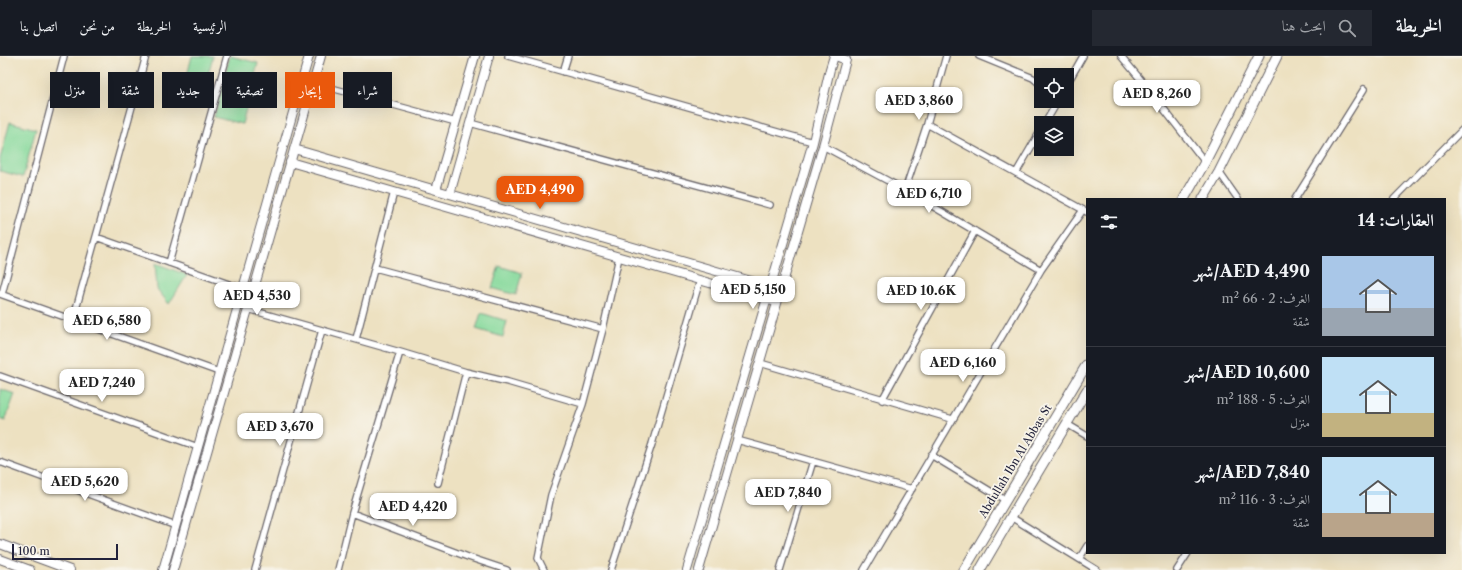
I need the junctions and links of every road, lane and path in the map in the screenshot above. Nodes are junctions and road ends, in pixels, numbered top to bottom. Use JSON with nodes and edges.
{"nodes":[{"id":1,"x":64,"y":56,"type":"edge"},
{"id":2,"x":146,"y":56,"type":"edge"},
{"id":3,"x":227,"y":56,"type":"edge"},
{"id":4,"x":309,"y":56,"type":"edge"},
{"id":5,"x":321,"y":56,"type":"edge"},
{"id":6,"x":475,"y":56,"type":"edge"},
{"id":7,"x":489,"y":56,"type":"edge"},
{"id":8,"x":508,"y":56,"type":"edge"},
{"id":9,"x":568,"y":56,"type":"edge"},
{"id":10,"x":835,"y":56,"type":"edge"},
{"id":11,"x":946,"y":56,"type":"edge"},
{"id":12,"x":979,"y":56,"type":"edge"},
{"id":13,"x":1083,"y":56,"type":"edge"},
{"id":14,"x":1121,"y":56,"type":"edge"},
{"id":15,"x":1259,"y":56,"type":"edge"},
{"id":16,"x":1277,"y":56,"type":"edge"},
{"id":17,"x":316,"y":72,"type":"edge"},
{"id":18,"x":564,"y":72,"type":"junction"},
{"id":19,"x":1074,"y":72,"type":"edge"},
{"id":20,"x":1034,"y":79,"type":"edge"},
{"id":21,"x":335,"y":89,"type":"edge"},
{"id":22,"x":1364,"y":89,"type":"dead end"},
{"id":23,"x":306,"y":108,"type":"edge"},
{"id":24,"x":456,"y":122,"type":"junction"},
{"id":25,"x":470,"y":123,"type":"junction"},
{"id":26,"x":927,"y":124,"type":"junction"},
{"id":27,"x":1462,"y":130,"type":"edge"},
{"id":28,"x":813,"y":142,"type":"junction"},
{"id":29,"x":1034,"y":142,"type":"edge"},
{"id":30,"x":823,"y":146,"type":"junction"},
{"id":31,"x":294,"y":149,"type":"junction"},
{"id":32,"x":290,"y":162,"type":"junction"},
{"id":33,"x":1205,"y":162,"type":"junction"},
{"id":34,"x":1219,"y":172,"type":"junction"},
{"id":35,"x":1016,"y":173,"type":"junction"},
{"id":36,"x":436,"y":190,"type":"junction"},
{"id":37,"x":905,"y":190,"type":"junction"},
{"id":38,"x":394,"y":192,"type":"junction"},
{"id":39,"x":450,"y":194,"type":"junction"},
{"id":40,"x":1185,"y":198,"type":"edge"},
{"id":41,"x":1204,"y":198,"type":"edge"},
{"id":42,"x":1237,"y":198,"type":"edge"},
{"id":43,"x":1296,"y":198,"type":"edge"},
{"id":44,"x":1395,"y":198,"type":"edge"},
{"id":45,"x":770,"y":205,"type":"dead end"},
{"id":46,"x":1085,"y":211,"type":"edge"},
{"id":47,"x":975,"y":231,"type":"junction"},
{"id":48,"x":96,"y":237,"type":"junction"},
{"id":49,"x":620,"y":257,"type":"junction"},
{"id":50,"x":169,"y":263,"type":"junction"},
{"id":51,"x":374,"y":268,"type":"junction"},
{"id":52,"x":1041,"y":270,"type":"junction"},
{"id":53,"x":700,"y":280,"type":"junction"},
{"id":54,"x":770,"y":287,"type":"junction"},
{"id":55,"x":243,"y":289,"type":"junction"},
{"id":56,"x":781,"y":290,"type":"junction"},
{"id":57,"x":1,"y":294,"type":"edge"},
{"id":58,"x":767,"y":300,"type":"junction"},
{"id":59,"x":778,"y":302,"type":"junction"},
{"id":60,"x":248,"y":309,"type":"junction"},
{"id":61,"x":73,"y":320,"type":"junction"},
{"id":62,"x":603,"y":329,"type":"junction"},
{"id":63,"x":322,"y":330,"type":"junction"},
{"id":64,"x":356,"y":339,"type":"junction"},
{"id":65,"x":400,"y":352,"type":"junction"},
{"id":66,"x":760,"y":363,"type":"junction"},
{"id":67,"x":1086,"y":366,"type":"edge"},
{"id":68,"x":219,"y":372,"type":"junction"},
{"id":69,"x":466,"y":372,"type":"junction"},
{"id":70,"x":0,"y":376,"type":"edge"},
{"id":71,"x":1086,"y":392,"type":"edge"},
{"id":72,"x":882,"y":400,"type":"junction"},
{"id":73,"x":583,"y":404,"type":"junction"},
{"id":74,"x":952,"y":419,"type":"junction"},
{"id":75,"x":1067,"y":424,"type":"junction"},
{"id":76,"x":1086,"y":435,"type":"edge"},
{"id":77,"x":737,"y":440,"type":"junction"},
{"id":78,"x":198,"y":447,"type":"junction"},
{"id":79,"x":932,"y":455,"type":"junction"},
{"id":80,"x":813,"y":461,"type":"junction"},
{"id":81,"x":0,"y":462,"type":"edge"},
{"id":82,"x":438,"y":483,"type":"dead end"},
{"id":83,"x":912,"y":489,"type":"junction"},
{"id":84,"x":1005,"y":500,"type":"junction"},
{"id":85,"x":352,"y":513,"type":"junction"},
{"id":86,"x":1011,"y":516,"type":"junction"},
{"id":87,"x":176,"y":526,"type":"junction"},
{"id":88,"x":0,"y":544,"type":"edge"},
{"id":89,"x":1086,"y":548,"type":"edge"},
{"id":90,"x":1187,"y":554,"type":"edge"},
{"id":91,"x":0,"y":559,"type":"edge"},
{"id":92,"x":1079,"y":559,"type":"junction"},
{"id":93,"x":30,"y":570,"type":"edge"},
{"id":94,"x":70,"y":570,"type":"edge"},
{"id":95,"x":163,"y":570,"type":"edge"},
{"id":96,"x":173,"y":570,"type":"edge"},
{"id":97,"x":255,"y":570,"type":"edge"},
{"id":98,"x":338,"y":570,"type":"edge"},
{"id":99,"x":507,"y":570,"type":"edge"},
{"id":100,"x":544,"y":570,"type":"edge"},
{"id":101,"x":611,"y":570,"type":"edge"},
{"id":102,"x":687,"y":570,"type":"edge"},
{"id":103,"x":699,"y":570,"type":"edge"},
{"id":104,"x":780,"y":570,"type":"edge"},
{"id":105,"x":864,"y":570,"type":"edge"},
{"id":106,"x":964,"y":570,"type":"edge"},
{"id":107,"x":980,"y":570,"type":"edge"},
{"id":108,"x":1097,"y":570,"type":"edge"},
{"id":109,"x":1177,"y":570,"type":"edge"}],
"edges":[{"from":1,"to":57,"type":"street"},
{"from":2,"to":48,"type":"street"},
{"from":3,"to":50,"type":"street"},
{"from":4,"to":55,"type":"street"},
{"from":5,"to":17,"type":"street"},
{"from":6,"to":24,"type":"street"},
{"from":7,"to":25,"type":"street"},
{"from":8,"to":18,"type":"street"},
{"from":9,"to":18,"type":"street"},
{"from":10,"to":28,"type":"street"},
{"from":10,"to":30,"type":"street"},
{"from":11,"to":26,"type":"street"},
{"from":12,"to":20,"type":"street"},
{"from":13,"to":19,"type":"street"},
{"from":14,"to":33,"type":"street"},
{"from":15,"to":33,"type":"main road"},
{"from":16,"to":34,"type":"main road"},
{"from":18,"to":28,"type":"street"},
{"from":21,"to":24,"type":"street"},
{"from":22,"to":43,"type":"street"},
{"from":23,"to":31,"type":"street"},
{"from":24,"to":36,"type":"street"},
{"from":25,"to":39,"type":"street"},
{"from":25,"to":45,"type":"street"},
{"from":26,"to":35,"type":"street"},
{"from":26,"to":37,"type":"street"},
{"from":27,"to":44,"type":"street"},
{"from":28,"to":54,"type":"street"},
{"from":29,"to":35,"type":"street"},
{"from":30,"to":37,"type":"street"},
{"from":30,"to":56,"type":"street"},
{"from":31,"to":32,"type":"street"},
{"from":31,"to":36,"type":"street"},
{"from":32,"to":38,"type":"street"},
{"from":32,"to":60,"type":"street"},
{"from":33,"to":40,"type":"main road"},
{"from":34,"to":41,"type":"main road"},
{"from":34,"to":42,"type":"street"},
{"from":35,"to":46,"type":"street"},
{"from":36,"to":39,"type":"street"},
{"from":37,"to":47,"type":"street"},
{"from":38,"to":49,"type":"street"},
{"from":38,"to":51,"type":"street"},
{"from":39,"to":54,"type":"street"},
{"from":46,"to":52,"type":"street"},
{"from":47,"to":52,"type":"street"},
{"from":47,"to":72,"type":"street"},
{"from":48,"to":50,"type":"street"},
{"from":48,"to":61,"type":"street"},
{"from":49,"to":53,"type":"street"},
{"from":49,"to":62,"type":"street"},
{"from":50,"to":55,"type":"street"},
{"from":51,"to":62,"type":"street"},
{"from":51,"to":64,"type":"street"},
{"from":52,"to":74,"type":"street"},
{"from":53,"to":58,"type":"street"},
{"from":53,"to":101,"type":"street"},
{"from":54,"to":56,"type":"street"},
{"from":54,"to":58,"type":"street"},
{"from":55,"to":68,"type":"street"},
{"from":56,"to":59,"type":"street"},
{"from":57,"to":61,"type":"street"},
{"from":58,"to":59,"type":"street"},
{"from":58,"to":102,"type":"street"},
{"from":59,"to":66,"type":"street"},
{"from":60,"to":63,"type":"street"},
{"from":60,"to":96,"type":"street"},
{"from":61,"to":68,"type":"street"},
{"from":62,"to":73,"type":"street"},
{"from":63,"to":64,"type":"street"},
{"from":63,"to":97,"type":"street"},
{"from":64,"to":65,"type":"street"},
{"from":65,"to":69,"type":"street"},
{"from":65,"to":85,"type":"street"},
{"from":66,"to":72,"type":"street"},
{"from":66,"to":77,"type":"street"},
{"from":67,"to":84,"type":"main road","name":"Abdullah Ibn Al Abbas St"},
{"from":68,"to":78,"type":"street"},
{"from":69,"to":73,"type":"street"},
{"from":69,"to":82,"type":"street"},
{"from":70,"to":78,"type":"street"},
{"from":71,"to":75,"type":"main road"},
{"from":72,"to":74,"type":"street"},
{"from":73,"to":100,"type":"street"},
{"from":74,"to":79,"type":"street"},
{"from":75,"to":76,"type":"street"},
{"from":75,"to":86,"type":"main road"},
{"from":77,"to":80,"type":"street"},
{"from":77,"to":103,"type":"street"},
{"from":78,"to":87,"type":"street"},
{"from":79,"to":83,"type":"street"},
{"from":79,"to":84,"type":"street"},
{"from":80,"to":83,"type":"street"},
{"from":80,"to":104,"type":"street"},
{"from":81,"to":87,"type":"street"},
{"from":83,"to":105,"type":"street"},
{"from":84,"to":106,"type":"main road","name":"Abdullah Ibn Al Abbas St"},
{"from":85,"to":98,"type":"street"},
{"from":85,"to":99,"type":"street"},
{"from":86,"to":92,"type":"street"},
{"from":86,"to":107,"type":"main road"},
{"from":87,"to":95,"type":"street"},
{"from":88,"to":94,"type":"street"},
{"from":89,"to":92,"type":"street"},
{"from":90,"to":109,"type":"street"},
{"from":91,"to":93,"type":"street"},
{"from":92,"to":108,"type":"street"}]}
